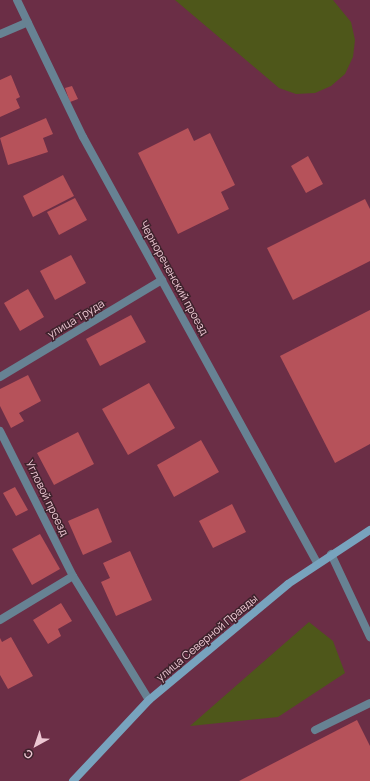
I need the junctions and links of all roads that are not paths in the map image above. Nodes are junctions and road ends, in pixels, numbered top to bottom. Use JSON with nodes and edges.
{"nodes":[{"id":1,"x":17,"y":0,"type":"edge"},
{"id":2,"x":28,"y":22,"type":"junction"},
{"id":3,"x":0,"y":34,"type":"edge"},
{"id":4,"x":162,"y":280,"type":"junction"},
{"id":5,"x":0,"y":377,"type":"edge"},
{"id":6,"x":0,"y":431,"type":"edge"},
{"id":7,"x":370,"y":530,"type":"edge"},
{"id":8,"x":331,"y":554,"type":"junction"},
{"id":9,"x":317,"y":563,"type":"junction"},
{"id":10,"x":73,"y":576,"type":"junction"},
{"id":11,"x":0,"y":620,"type":"edge"},
{"id":12,"x":370,"y":637,"type":"edge"},
{"id":13,"x":149,"y":700,"type":"junction"},
{"id":14,"x":370,"y":703,"type":"edge"},
{"id":15,"x":316,"y":730,"type":"dead end"},
{"id":16,"x":73,"y":781,"type":"edge"}],
"edges":[{"from":1,"to":2,"type":"street","name":"Чернореченский проезд"},
{"from":2,"to":3,"type":"street"},
{"from":2,"to":4,"type":"street","name":"Чернореченский проезд"},
{"from":4,"to":5,"type":"street","name":"улица Труда"},
{"from":4,"to":9,"type":"street","name":"Чернореченский проезд"},
{"from":6,"to":10,"type":"street","name":"Угловой проезд"},
{"from":7,"to":8,"type":"main road","name":"улица Северной Правды"},
{"from":8,"to":9,"type":"main road","name":"улица Северной Правды"},
{"from":8,"to":12,"type":"street"},
{"from":9,"to":13,"type":"main road","name":"улица Северной Правды"},
{"from":10,"to":11,"type":"street"},
{"from":10,"to":13,"type":"street","name":"Угловой проезд"},
{"from":13,"to":16,"type":"main road","name":"улица Северной Правды"},
{"from":14,"to":15,"type":"street"}]}
